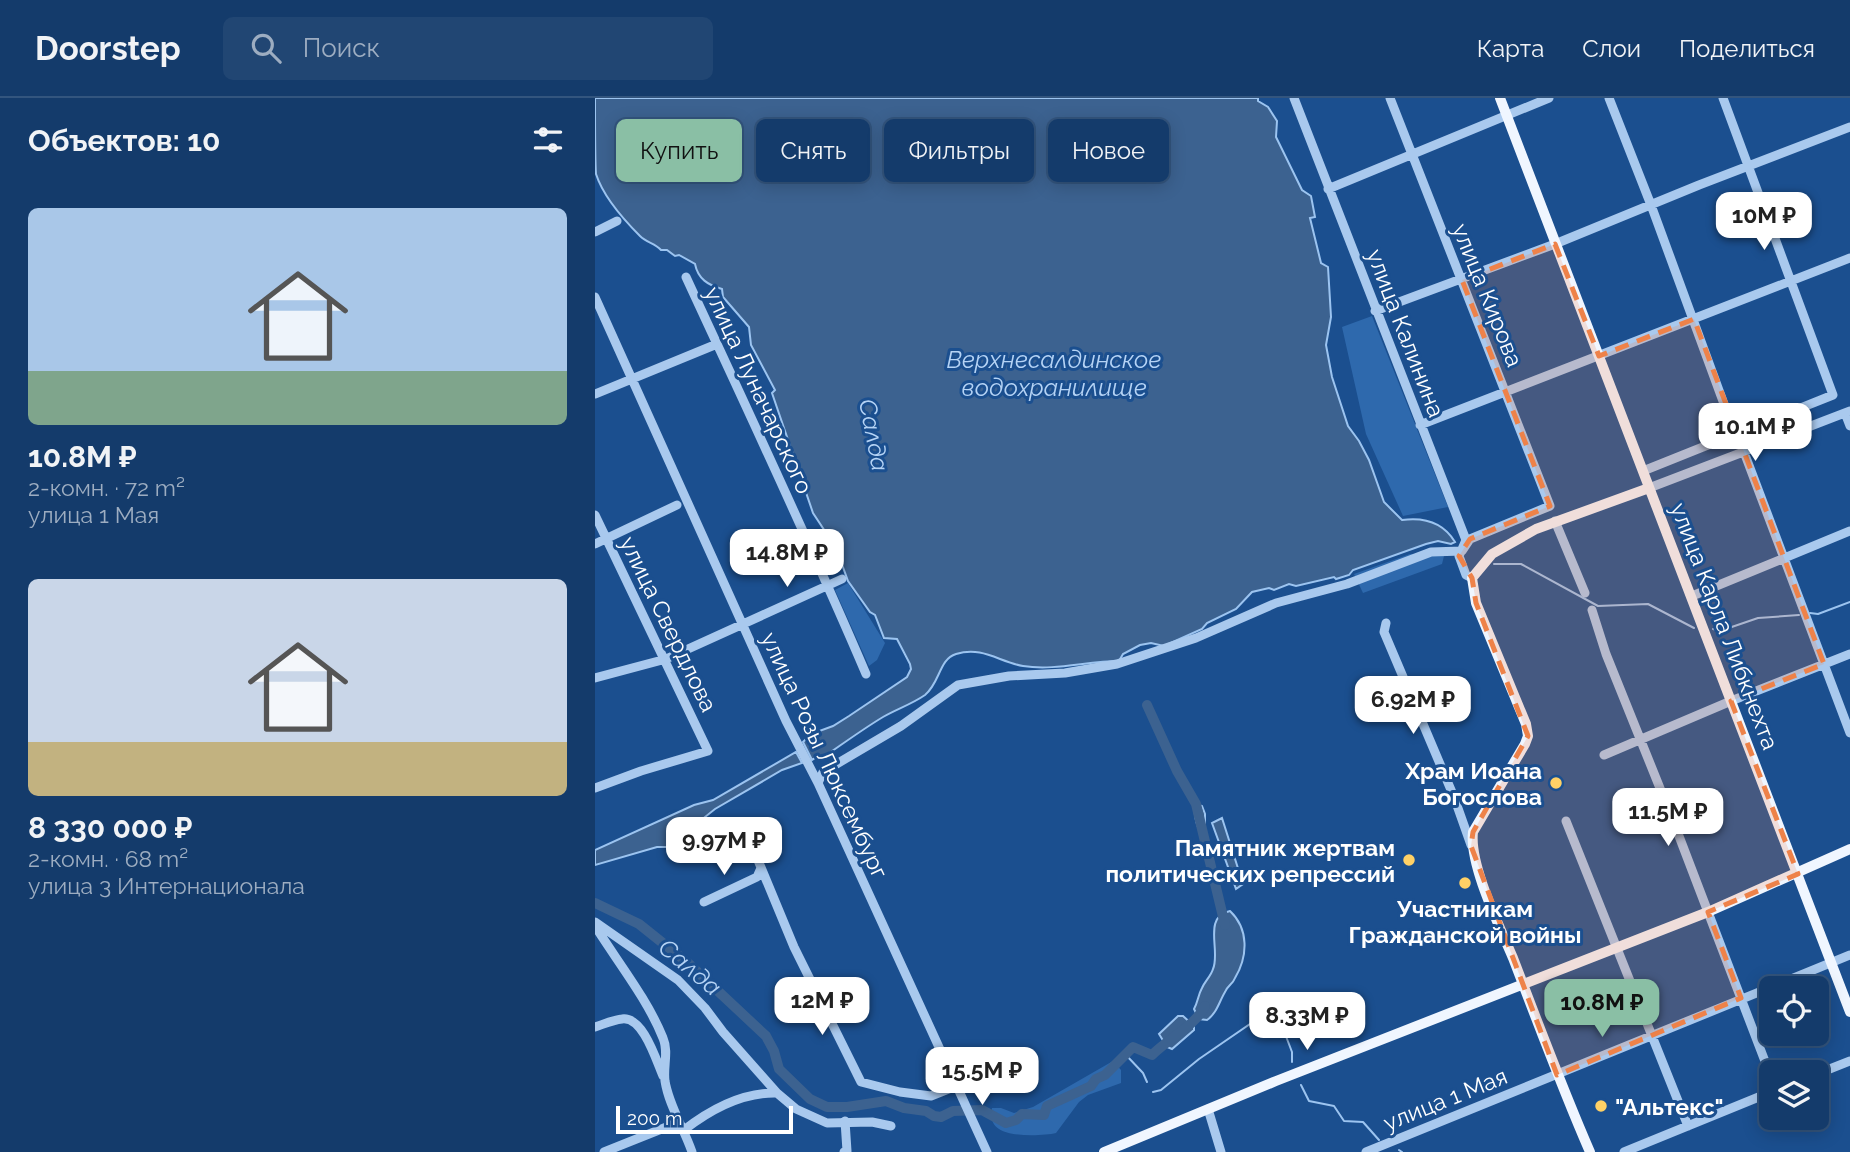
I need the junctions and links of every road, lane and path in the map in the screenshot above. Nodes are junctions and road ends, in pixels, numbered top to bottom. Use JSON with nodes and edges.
{"nodes":[{"id":1,"x":1294,"y":98,"type":"edge"},
{"id":2,"x":1390,"y":98,"type":"edge"},
{"id":3,"x":1500,"y":98,"type":"edge"},
{"id":4,"x":1549,"y":98,"type":"edge"},
{"id":5,"x":1609,"y":98,"type":"edge"},
{"id":6,"x":1723,"y":98,"type":"edge"},
{"id":7,"x":1507,"y":116,"type":"junction"},
{"id":8,"x":1850,"y":127,"type":"edge"},
{"id":9,"x":1412,"y":153,"type":"junction"},
{"id":10,"x":1749,"y":167,"type":"junction"},
{"id":11,"x":1328,"y":189,"type":"junction"},
{"id":12,"x":1651,"y":205,"type":"junction"},
{"id":13,"x":617,"y":221,"type":"dead end"},
{"id":14,"x":595,"y":232,"type":"edge"},
{"id":15,"x":1555,"y":244,"type":"junction"},
{"id":16,"x":1850,"y":258,"type":"edge"},
{"id":17,"x":686,"y":277,"type":"dead end"},
{"id":18,"x":1462,"y":280,"type":"junction"},
{"id":19,"x":1790,"y":281,"type":"junction"},
{"id":20,"x":595,"y":297,"type":"edge"},
{"id":21,"x":1375,"y":311,"type":"junction"},
{"id":22,"x":1693,"y":318,"type":"junction"},
{"id":23,"x":717,"y":344,"type":"junction"},
{"id":24,"x":1599,"y":356,"type":"junction"},
{"id":25,"x":631,"y":378,"type":"junction"},
{"id":26,"x":1506,"y":393,"type":"junction"},
{"id":27,"x":595,"y":394,"type":"edge"},
{"id":28,"x":1847,"y":412,"type":"edge"},
{"id":29,"x":1420,"y":425,"type":"junction"},
{"id":30,"x":1850,"y":426,"type":"edge"},
{"id":31,"x":1735,"y":434,"type":"junction"},
{"id":32,"x":1744,"y":452,"type":"junction"},
{"id":33,"x":1643,"y":471,"type":"junction"},
{"id":34,"x":1649,"y":488,"type":"junction"},
{"id":35,"x":677,"y":505,"type":"dead end"},
{"id":36,"x":595,"y":514,"type":"edge"},
{"id":37,"x":1555,"y":521,"type":"junction"},
{"id":38,"x":1850,"y":531,"type":"edge"},
{"id":39,"x":606,"y":539,"type":"junction"},
{"id":40,"x":595,"y":544,"type":"edge"},
{"id":41,"x":1462,"y":551,"type":"junction"},
{"id":42,"x":1784,"y":559,"type":"junction"},
{"id":43,"x":1472,"y":578,"type":"junction"},
{"id":44,"x":842,"y":579,"type":"dead end"},
{"id":45,"x":829,"y":586,"type":"junction"},
{"id":46,"x":1585,"y":593,"type":"dead end"},
{"id":47,"x":1692,"y":596,"type":"junction"},
{"id":48,"x":1591,"y":610,"type":"dead end"},
{"id":49,"x":1385,"y":623,"type":"dead end"},
{"id":50,"x":743,"y":625,"type":"junction"},
{"id":51,"x":1850,"y":654,"type":"edge"},
{"id":52,"x":666,"y":659,"type":"junction"},
{"id":53,"x":1824,"y":664,"type":"junction"},
{"id":54,"x":866,"y":674,"type":"dead end"},
{"id":55,"x":595,"y":678,"type":"edge"},
{"id":56,"x":1731,"y":701,"type":"junction"},
{"id":57,"x":1850,"y":733,"type":"edge"},
{"id":58,"x":1639,"y":739,"type":"junction"},
{"id":59,"x":1604,"y":755,"type":"dead end"},
{"id":60,"x":818,"y":783,"type":"junction"},
{"id":61,"x":595,"y":788,"type":"edge"},
{"id":62,"x":1566,"y":821,"type":"dead end"},
{"id":63,"x":743,"y":824,"type":"dead end"},
{"id":64,"x":1471,"y":846,"type":"junction"},
{"id":65,"x":1850,"y":849,"type":"edge"},
{"id":66,"x":761,"y":868,"type":"junction"},
{"id":67,"x":1798,"y":874,"type":"junction"},
{"id":68,"x":705,"y":902,"type":"dead end"},
{"id":69,"x":1708,"y":912,"type":"junction"},
{"id":70,"x":595,"y":924,"type":"edge"},
{"id":71,"x":1616,"y":947,"type":"junction"},
{"id":72,"x":1850,"y":955,"type":"edge"},
{"id":73,"x":1830,"y":963,"type":"junction"},
{"id":74,"x":1523,"y":985,"type":"junction"},
{"id":75,"x":1741,"y":998,"type":"junction"},
{"id":76,"x":1850,"y":1012,"type":"edge"},
{"id":77,"x":595,"y":1027,"type":"edge"},
{"id":78,"x":1650,"y":1036,"type":"junction"},
{"id":79,"x":1765,"y":1060,"type":"edge"},
{"id":80,"x":1850,"y":1061,"type":"edge"},
{"id":81,"x":1829,"y":1069,"type":"edge"},
{"id":82,"x":1557,"y":1075,"type":"junction"},
{"id":83,"x":665,"y":1079,"type":"junction"},
{"id":84,"x":956,"y":1086,"type":"junction"},
{"id":85,"x":777,"y":1093,"type":"junction"},
{"id":86,"x":1759,"y":1097,"type":"edge"},
{"id":87,"x":1208,"y":1109,"type":"junction"},
{"id":88,"x":845,"y":1121,"type":"junction"},
{"id":89,"x":891,"y":1126,"type":"dead end"},
{"id":90,"x":1688,"y":1126,"type":"junction"},
{"id":91,"x":684,"y":1129,"type":"junction"},
{"id":92,"x":604,"y":1152,"type":"edge"},
{"id":93,"x":692,"y":1152,"type":"edge"},
{"id":94,"x":844,"y":1152,"type":"edge"},
{"id":95,"x":987,"y":1152,"type":"edge"},
{"id":96,"x":1104,"y":1152,"type":"edge"},
{"id":97,"x":1221,"y":1152,"type":"edge"},
{"id":98,"x":1366,"y":1152,"type":"edge"},
{"id":99,"x":1590,"y":1152,"type":"edge"},
{"id":100,"x":1624,"y":1152,"type":"edge"}],
"edges":[{"from":1,"to":11,"type":"street","name":"улица Калинина"},
{"from":2,"to":9,"type":"street","name":"улица Кирова"},
{"from":3,"to":7,"type":"main road","name":"улица Карла Либкнехта"},
{"from":4,"to":7,"type":"street"},
{"from":5,"to":12,"type":"street"},
{"from":6,"to":10,"type":"street"},
{"from":7,"to":9,"type":"street"},
{"from":7,"to":15,"type":"main road","name":"улица Карла Либкнехта"},
{"from":8,"to":10,"type":"street"},
{"from":9,"to":11,"type":"street"},
{"from":9,"to":18,"type":"street","name":"улица Кирова"},
{"from":10,"to":12,"type":"street"},
{"from":10,"to":19,"type":"street"},
{"from":11,"to":21,"type":"street","name":"улица Калинина"},
{"from":12,"to":15,"type":"street"},
{"from":12,"to":22,"type":"street"},
{"from":13,"to":14,"type":"street"},
{"from":15,"to":18,"type":"street"},
{"from":15,"to":24,"type":"main road","name":"улица Карла Либкнехта"},
{"from":16,"to":19,"type":"street"},
{"from":17,"to":23,"type":"street","name":"улица Луначарского"},
{"from":18,"to":21,"type":"street"},
{"from":18,"to":26,"type":"street","name":"улица Кирова"},
{"from":19,"to":22,"type":"street"},
{"from":19,"to":31,"type":"street"},
{"from":20,"to":25,"type":"street","name":"улица Розы Люксембург"},
{"from":21,"to":29,"type":"street","name":"улица Калинина"},
{"from":22,"to":24,"type":"street"},
{"from":22,"to":31,"type":"street"},
{"from":23,"to":25,"type":"street"},
{"from":23,"to":45,"type":"street","name":"улица Луначарского"},
{"from":24,"to":26,"type":"street"},
{"from":24,"to":33,"type":"main road","name":"улица Карла Либкнехта"},
{"from":25,"to":27,"type":"street"},
{"from":25,"to":50,"type":"street","name":"улица Розы Люксембург"},
{"from":26,"to":29,"type":"street"},
{"from":26,"to":41,"type":"street","name":"улица Кирова"},
{"from":28,"to":30,"type":"street"},
{"from":28,"to":32,"type":"street"},
{"from":29,"to":41,"type":"street","name":"улица Калинина"},
{"from":31,"to":33,"type":"street"},
{"from":32,"to":34,"type":"street"},
{"from":32,"to":42,"type":"street"},
{"from":33,"to":34,"type":"main road","name":"улица Карла Либкнехта"},
{"from":34,"to":37,"type":"main road"},
{"from":34,"to":47,"type":"main road","name":"улица Карла Либкнехта"},
{"from":35,"to":39,"type":"street"},
{"from":36,"to":39,"type":"street","name":"улица Свердлова"},
{"from":37,"to":43,"type":"main road"},
{"from":37,"to":46,"type":"street"},
{"from":38,"to":42,"type":"street"},
{"from":39,"to":40,"type":"street"},
{"from":39,"to":52,"type":"street","name":"улица Свердлова"},
{"from":41,"to":43,"type":"street","name":"улица Калинина"},
{"from":41,"to":60,"type":"street"},
{"from":42,"to":47,"type":"street"},
{"from":42,"to":53,"type":"street"},
{"from":43,"to":64,"type":"main road"},
{"from":44,"to":45,"type":"street"},
{"from":45,"to":50,"type":"street"},
{"from":45,"to":54,"type":"street","name":"улица Луначарского"},
{"from":47,"to":56,"type":"main road","name":"улица Карла Либкнехта"},
{"from":48,"to":58,"type":"street"},
{"from":49,"to":64,"type":"street"},
{"from":50,"to":52,"type":"street"},
{"from":50,"to":60,"type":"street","name":"улица Розы Люксембург"},
{"from":51,"to":53,"type":"street"},
{"from":52,"to":55,"type":"street"},
{"from":52,"to":61,"type":"street","name":"улица Свердлова"},
{"from":53,"to":56,"type":"street"},
{"from":53,"to":57,"type":"street"},
{"from":56,"to":58,"type":"street"},
{"from":56,"to":67,"type":"main road","name":"улица Карла Либкнехта"},
{"from":58,"to":59,"type":"street"},
{"from":58,"to":69,"type":"street"},
{"from":60,"to":84,"type":"street","name":"улица Розы Люксембург"},
{"from":62,"to":71,"type":"street"},
{"from":63,"to":66,"type":"street"},
{"from":64,"to":74,"type":"main road"},
{"from":65,"to":67,"type":"main road"},
{"from":66,"to":68,"type":"street"},
{"from":66,"to":84,"type":"street"},
{"from":67,"to":69,"type":"main road"},
{"from":67,"to":73,"type":"main road","name":"улица Карла Либкнехта"},
{"from":69,"to":71,"type":"main road"},
{"from":69,"to":75,"type":"street"},
{"from":70,"to":83,"type":"street"},
{"from":70,"to":85,"type":"street"},
{"from":71,"to":74,"type":"main road"},
{"from":71,"to":78,"type":"street"},
{"from":72,"to":73,"type":"street","name":"улица 1 Мая"},
{"from":73,"to":75,"type":"street","name":"улица 1 Мая"},
{"from":73,"to":76,"type":"main road","name":"улица Карла Либкнехта"},
{"from":74,"to":82,"type":"main road"},
{"from":74,"to":87,"type":"main road"},
{"from":75,"to":78,"type":"street","name":"улица 1 Мая"},
{"from":75,"to":79,"type":"street"},
{"from":77,"to":83,"type":"street"},
{"from":78,"to":82,"type":"street","name":"улица 1 Мая"},
{"from":78,"to":90,"type":"street"},
{"from":80,"to":81,"type":"street"},
{"from":82,"to":98,"type":"street","name":"улица 1 Мая"},
{"from":82,"to":99,"type":"main road"},
{"from":83,"to":91,"type":"street"},
{"from":84,"to":95,"type":"street","name":"улица Розы Люксембург"},
{"from":85,"to":88,"type":"street"},
{"from":85,"to":91,"type":"street"},
{"from":86,"to":90,"type":"street"},
{"from":87,"to":96,"type":"main road"},
{"from":87,"to":97,"type":"street"},
{"from":88,"to":89,"type":"street"},
{"from":88,"to":94,"type":"street"},
{"from":90,"to":100,"type":"street"},
{"from":91,"to":92,"type":"street"},
{"from":91,"to":93,"type":"street"}]}
